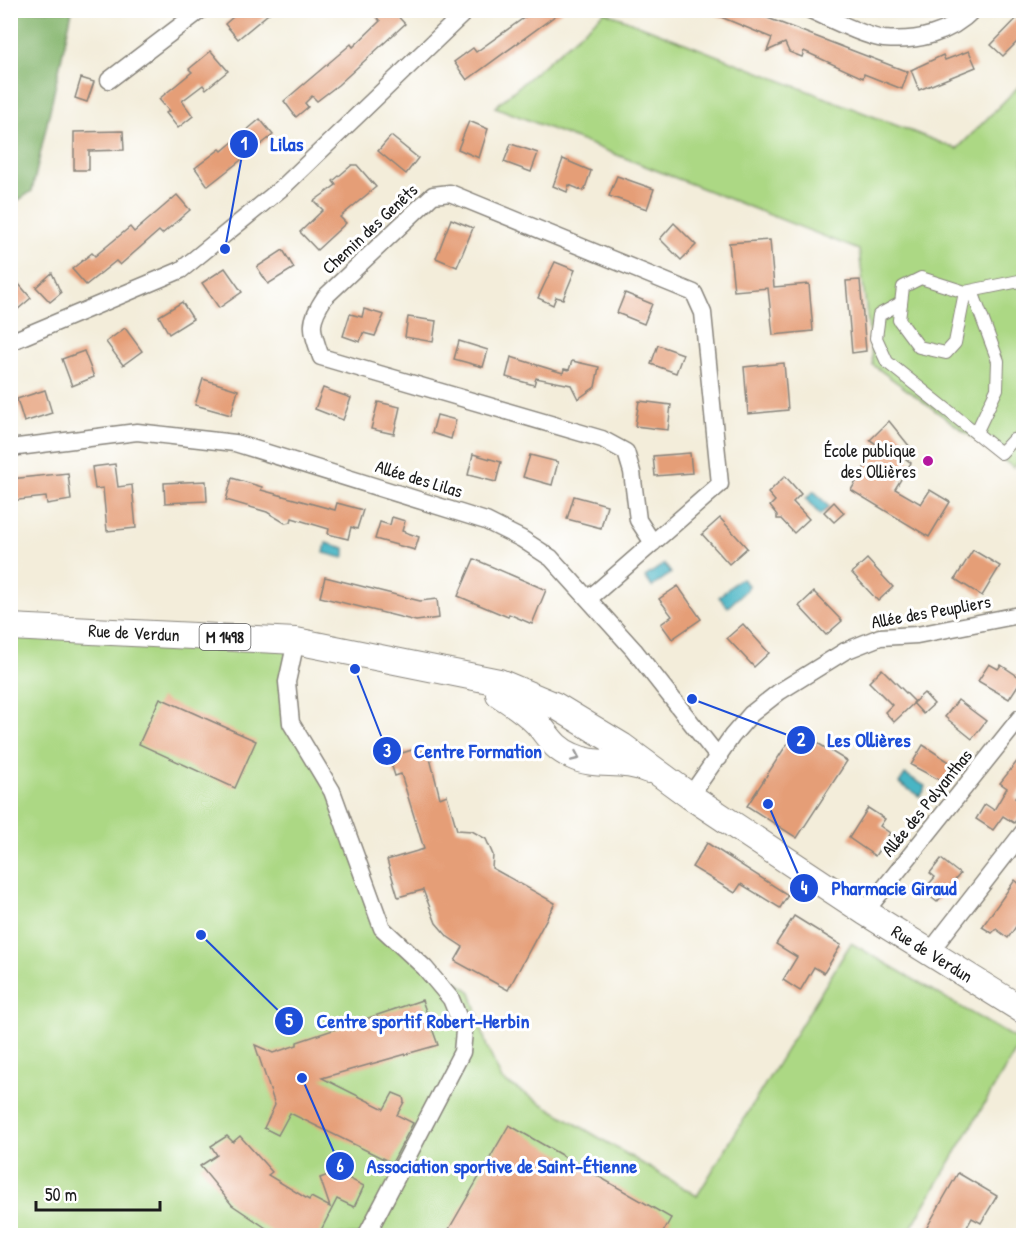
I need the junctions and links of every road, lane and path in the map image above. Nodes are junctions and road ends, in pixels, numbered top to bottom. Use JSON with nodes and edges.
{"nodes":[{"id":1,"x":201,"y":10,"type":"edge"},
{"id":2,"x":467,"y":10,"type":"edge"},
{"id":3,"x":810,"y":10,"type":"edge"},
{"id":4,"x":973,"y":10,"type":"edge"},
{"id":5,"x":109,"y":80,"type":"dead end"},
{"id":6,"x":1023,"y":280,"type":"edge"},
{"id":7,"x":968,"y":291,"type":"junction"},
{"id":8,"x":901,"y":303,"type":"junction"},
{"id":9,"x":10,"y":342,"type":"edge"},
{"id":10,"x":976,"y":433,"type":"junction"},
{"id":11,"x":1023,"y":437,"type":"edge"},
{"id":12,"x":10,"y":448,"type":"edge"},
{"id":13,"x":653,"y":543,"type":"junction"},
{"id":14,"x":589,"y":598,"type":"junction"},
{"id":15,"x":1023,"y":614,"type":"edge"},
{"id":16,"x":10,"y":627,"type":"edge"},
{"id":17,"x":296,"y":641,"type":"junction"},
{"id":18,"x":470,"y":676,"type":"junction"},
{"id":19,"x":1020,"y":718,"type":"dead end"},
{"id":20,"x":719,"y":758,"type":"junction"},
{"id":21,"x":662,"y":777,"type":"junction"},
{"id":22,"x":690,"y":796,"type":"junction"},
{"id":23,"x":1020,"y":842,"type":"edge"},
{"id":24,"x":864,"y":912,"type":"junction"},
{"id":25,"x":929,"y":953,"type":"junction"},
{"id":26,"x":1023,"y":1011,"type":"edge"},
{"id":27,"x":366,"y":1236,"type":"edge"}],
"edges":[{"from":1,"to":5,"type":"street"},
{"from":2,"to":9,"type":"street"},
{"from":3,"to":4,"type":"street"},
{"from":6,"to":7,"type":"street"},
{"from":7,"to":8,"type":"street"},
{"from":7,"to":8,"type":"street"},
{"from":7,"to":10,"type":"street"},
{"from":8,"to":10,"type":"street"},
{"from":10,"to":11,"type":"street"},
{"from":12,"to":14,"type":"street","name":"Allée des Lilas"},
{"from":13,"to":13,"type":"street","name":"Chemin des Genêts"},
{"from":13,"to":14,"type":"street","name":"Chemin des Genêts"},
{"from":14,"to":20,"type":"street","name":"Allée des Lilas"},
{"from":15,"to":20,"type":"street","name":"Allée des Peupliers"},
{"from":16,"to":17,"type":"main road","name":"Rue de Verdun","number":"M 1498"},
{"from":17,"to":18,"type":"main road","name":"Rue de Verdun","number":"M 1498"},
{"from":17,"to":27,"type":"street"},
{"from":18,"to":21,"type":"main road","name":"Rue de Verdun","number":"M 1498"},
{"from":18,"to":21,"type":"main road","name":"Rue de Verdun","number":"M 1498","one_way":true},
{"from":19,"to":24,"type":"street","name":"Allée des Polyanthas"},
{"from":20,"to":22,"type":"street","name":"Allée des Peupliers"},
{"from":21,"to":22,"type":"main road","name":"Rue de Verdun","number":"M 1498"},
{"from":22,"to":24,"type":"main road","name":"Rue de Verdun","number":"M 1498"},
{"from":23,"to":25,"type":"street"},
{"from":24,"to":25,"type":"main road","name":"Rue de Verdun","number":"M 1498"},
{"from":25,"to":26,"type":"main road","name":"Rue de Verdun","number":"M 1498"}]}
